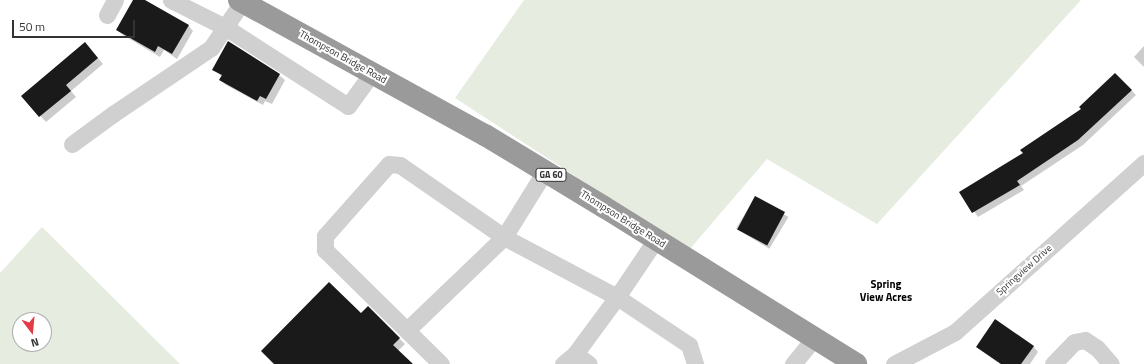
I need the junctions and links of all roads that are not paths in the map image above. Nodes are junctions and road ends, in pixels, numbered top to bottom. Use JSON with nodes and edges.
{"nodes":[{"id":1,"x":115,"y":0,"type":"edge"},
{"id":2,"x":171,"y":0,"type":"edge"},
{"id":3,"x":240,"y":1,"type":"edge"},
{"id":4,"x":107,"y":15,"type":"dead end"},
{"id":5,"x":225,"y":27,"type":"junction"},
{"id":6,"x":372,"y":73,"type":"junction"},
{"id":7,"x":72,"y":144,"type":"dead end"},
{"id":8,"x":1144,"y":163,"type":"edge"},
{"id":9,"x":545,"y":171,"type":"junction"},
{"id":10,"x":504,"y":237,"type":"junction"},
{"id":11,"x":656,"y":239,"type":"junction"},
{"id":12,"x":617,"y":297,"type":"junction"},
{"id":13,"x":407,"y":330,"type":"junction"},
{"id":14,"x":814,"y":338,"type":"junction"},
{"id":15,"x":569,"y":359,"type":"edge"},
{"id":16,"x":441,"y":364,"type":"edge"},
{"id":17,"x":589,"y":364,"type":"edge"},
{"id":18,"x":696,"y":364,"type":"edge"},
{"id":19,"x":793,"y":364,"type":"edge"},
{"id":20,"x":856,"y":364,"type":"edge"},
{"id":21,"x":894,"y":364,"type":"edge"},
{"id":22,"x":1053,"y":364,"type":"edge"},
{"id":23,"x":1111,"y":364,"type":"edge"}],
"edges":[{"from":1,"to":4,"type":"street"},
{"from":2,"to":5,"type":"street"},
{"from":3,"to":5,"type":"street"},
{"from":3,"to":6,"type":"highway","name":"Thompson Bridge Road","number":"GA 60"},
{"from":5,"to":6,"type":"street"},
{"from":5,"to":7,"type":"street"},
{"from":6,"to":9,"type":"highway","name":"Thompson Bridge Road","number":"GA 60"},
{"from":8,"to":21,"type":"street","name":"Springview Drive"},
{"from":9,"to":10,"type":"street"},
{"from":9,"to":11,"type":"highway","name":"Thompson Bridge Road","number":"GA 60"},
{"from":10,"to":12,"type":"street"},
{"from":10,"to":13,"type":"street"},
{"from":10,"to":13,"type":"street"},
{"from":11,"to":12,"type":"street"},
{"from":11,"to":14,"type":"highway","name":"Thompson Bridge Road","number":"GA 60"},
{"from":12,"to":15,"type":"street"},
{"from":12,"to":18,"type":"street"},
{"from":13,"to":16,"type":"street"},
{"from":14,"to":19,"type":"street"},
{"from":14,"to":20,"type":"highway","name":"Thompson Bridge Road","number":"GA 60"},
{"from":15,"to":17,"type":"street"},
{"from":22,"to":23,"type":"street"}]}
